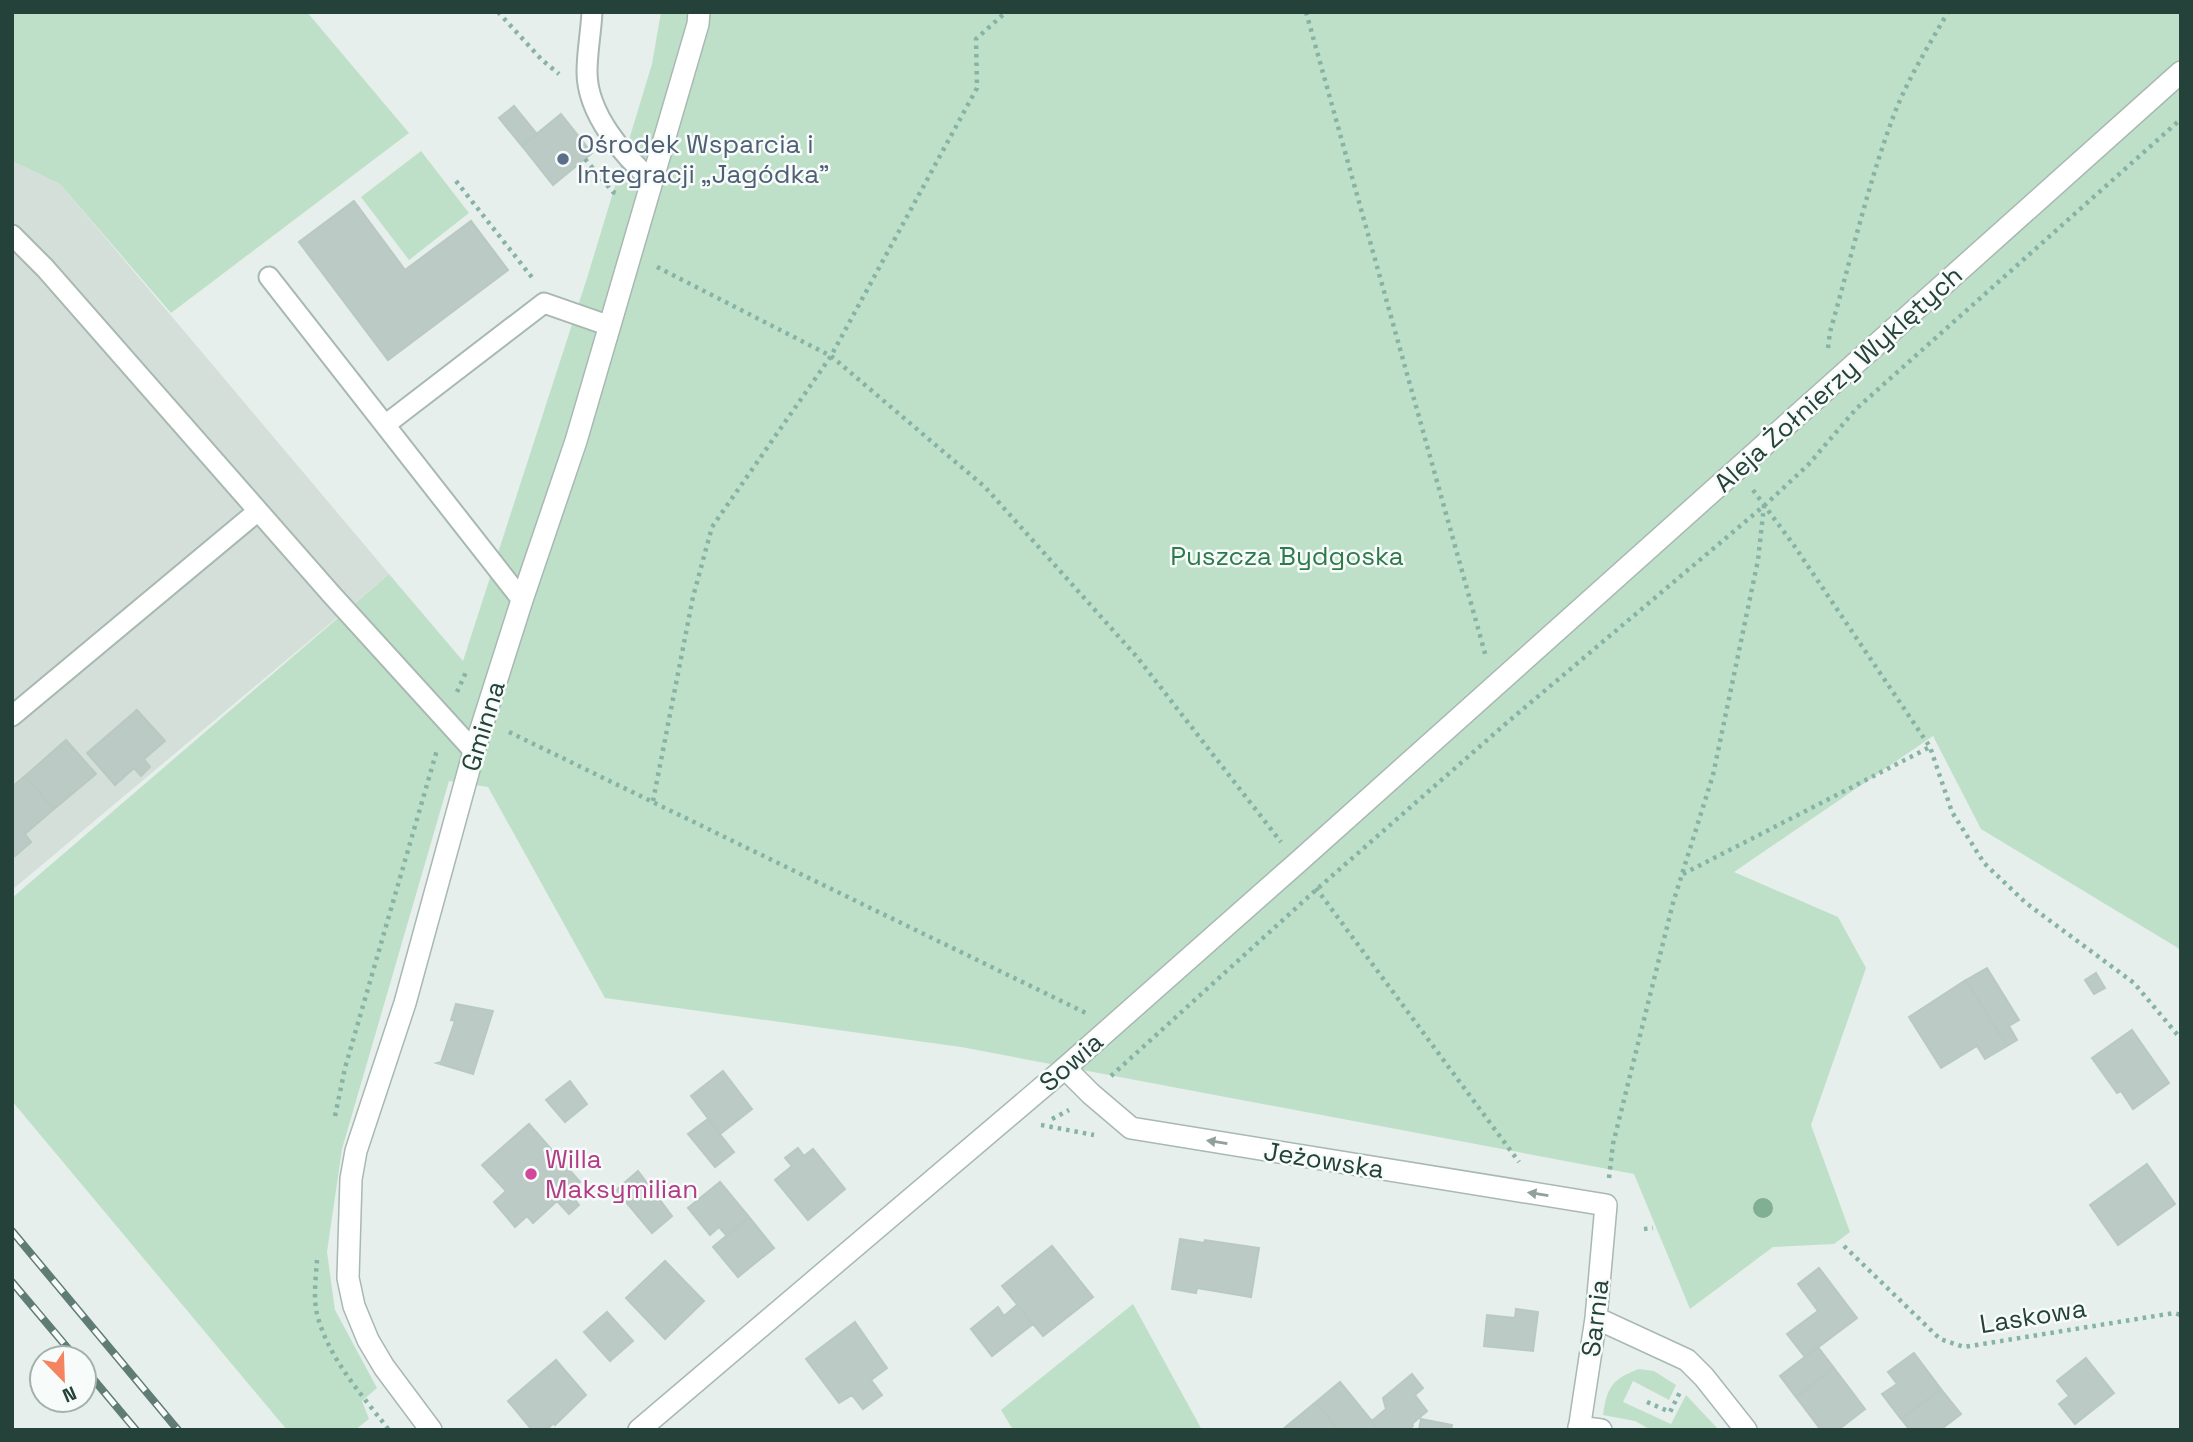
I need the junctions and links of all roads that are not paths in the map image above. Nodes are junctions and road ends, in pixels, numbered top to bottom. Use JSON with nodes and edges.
{"nodes":[{"id":1,"x":593,"y":12,"type":"edge"},
{"id":2,"x":699,"y":12,"type":"edge"},
{"id":3,"x":2181,"y":72,"type":"edge"},
{"id":4,"x":653,"y":181,"type":"junction"},
{"id":5,"x":12,"y":235,"type":"edge"},
{"id":6,"x":270,"y":277,"type":"dead end"},
{"id":7,"x":610,"y":326,"type":"junction"},
{"id":8,"x":385,"y":425,"type":"junction"},
{"id":9,"x":258,"y":511,"type":"junction"},
{"id":10,"x":522,"y":600,"type":"junction"},
{"id":11,"x":1494,"y":685,"type":"joint"},
{"id":12,"x":12,"y":716,"type":"edge"},
{"id":13,"x":474,"y":751,"type":"junction"},
{"id":14,"x":1065,"y":1068,"type":"junction"},
{"id":15,"x":1605,"y":1205,"type":"joint"},
{"id":16,"x":1596,"y":1318,"type":"junction"},
{"id":17,"x":1579,"y":1428,"type":"edge"},
{"id":18,"x":431,"y":1430,"type":"edge"},
{"id":19,"x":639,"y":1430,"type":"edge"},
{"id":20,"x":1601,"y":1430,"type":"edge"},
{"id":21,"x":1746,"y":1430,"type":"edge"}],
"edges":[{"from":1,"to":4,"type":"lane"},
{"from":2,"to":4,"type":"street","name":"Gminna"},
{"from":3,"to":11,"type":"street","name":"Aleja Żołnierzy Wyklętych"},
{"from":4,"to":7,"type":"street","name":"Gminna"},
{"from":5,"to":9,"type":"lane"},
{"from":6,"to":8,"type":"lane"},
{"from":7,"to":8,"type":"lane"},
{"from":7,"to":10,"type":"street","name":"Gminna"},
{"from":8,"to":10,"type":"lane"},
{"from":9,"to":12,"type":"lane"},
{"from":9,"to":13,"type":"lane"},
{"from":10,"to":13,"type":"street","name":"Gminna"},
{"from":11,"to":14,"type":"street","name":"Sowia"},
{"from":13,"to":18,"type":"street","name":"Gminna"},
{"from":15,"to":14,"type":"street","name":"Jeżowska","one_way":true},
{"from":14,"to":19,"type":"street","name":"Sowia"},
{"from":15,"to":16,"type":"street","name":"Sarnia"},
{"from":16,"to":17,"type":"street","name":"Sarnia"},
{"from":16,"to":21,"type":"street"},
{"from":17,"to":20,"type":"street"}]}
